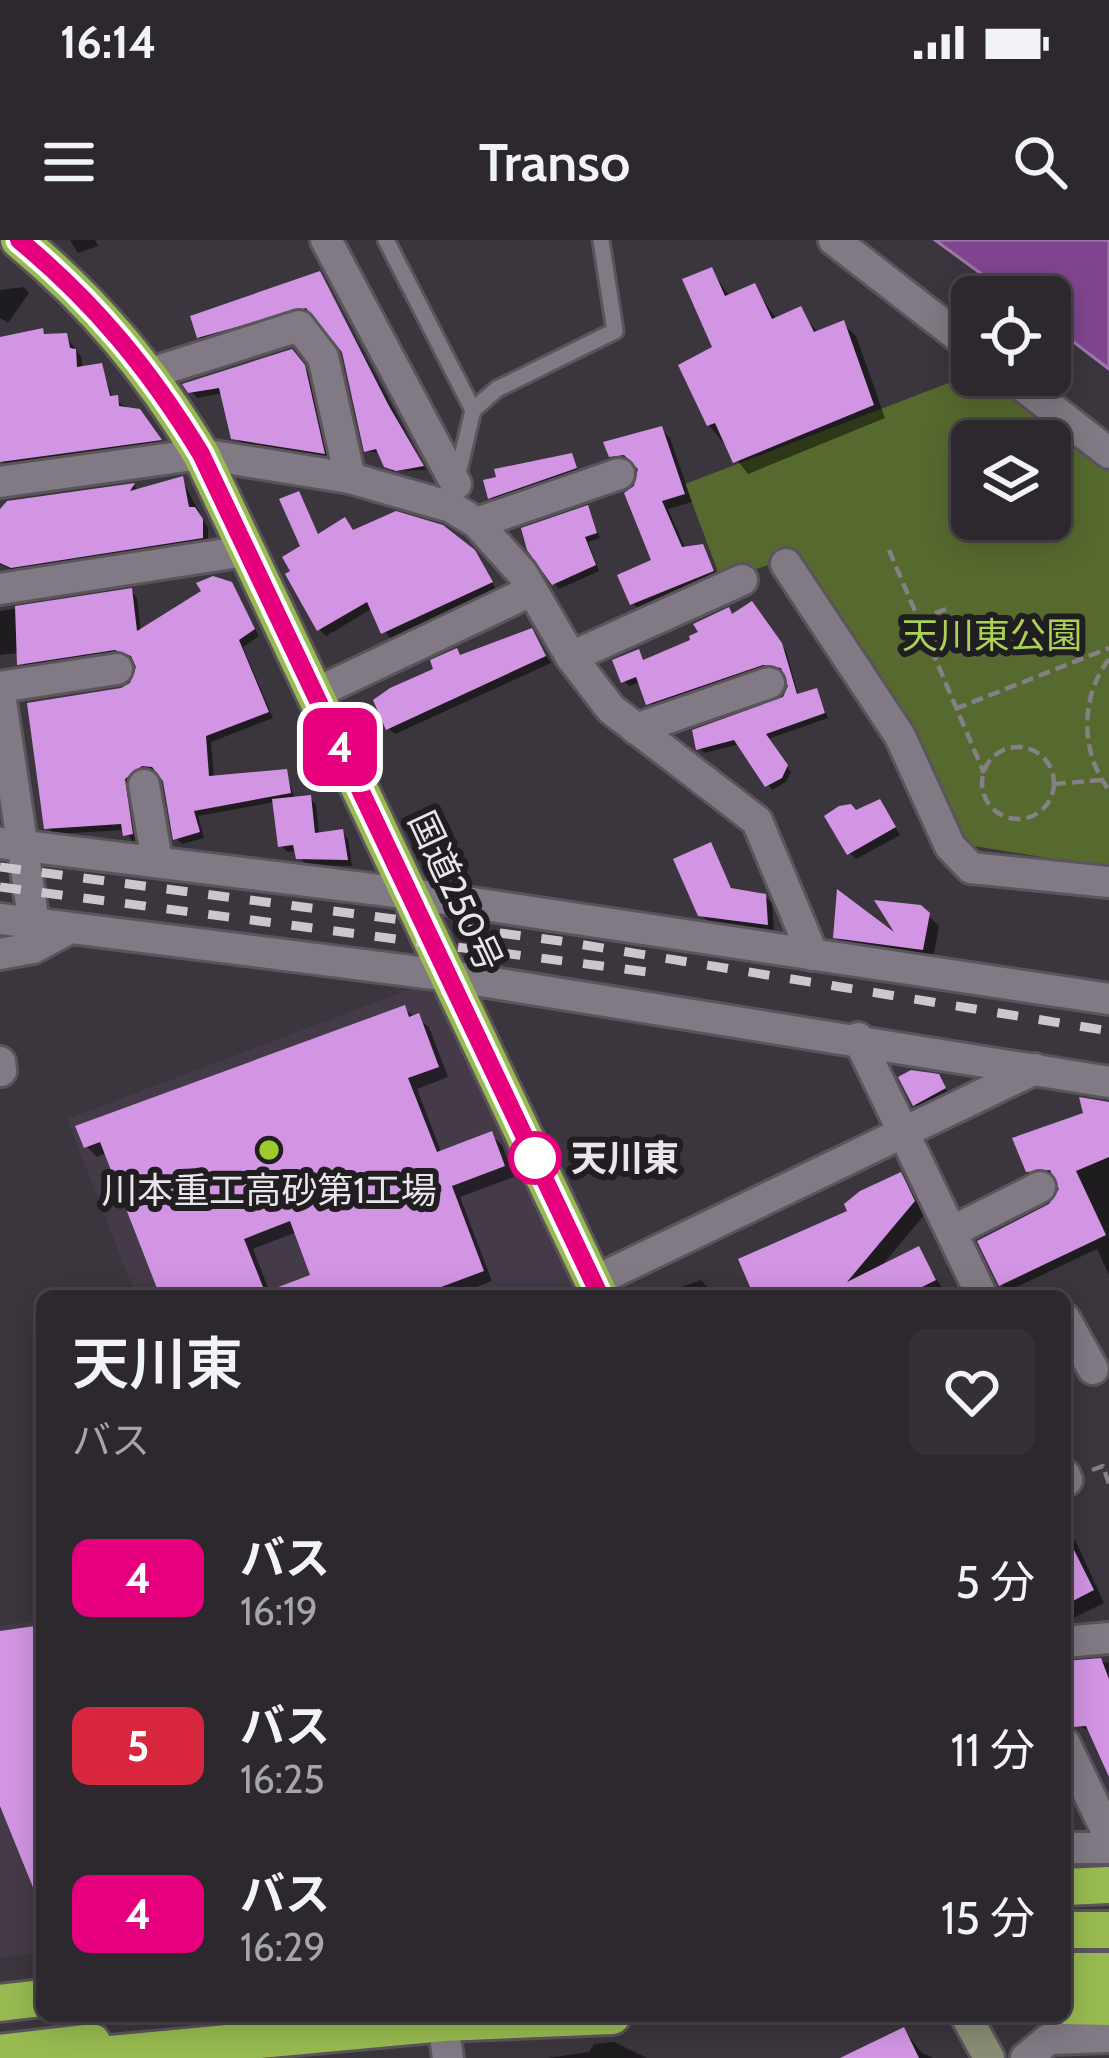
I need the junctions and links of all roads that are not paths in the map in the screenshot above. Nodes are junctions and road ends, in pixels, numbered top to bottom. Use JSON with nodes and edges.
{"nodes":[{"id":1,"x":19,"y":240,"type":"edge"},
{"id":2,"x":326,"y":240,"type":"edge"},
{"id":3,"x":386,"y":240,"type":"edge"},
{"id":4,"x":601,"y":240,"type":"edge"},
{"id":5,"x":834,"y":240,"type":"edge"},
{"id":6,"x":951,"y":331,"type":"edge"},
{"id":7,"x":152,"y":373,"type":"junction"},
{"id":8,"x":1036,"y":396,"type":"edge"},
{"id":9,"x":473,"y":410,"type":"junction"},
{"id":10,"x":1109,"y":453,"type":"edge"},
{"id":11,"x":201,"y":454,"type":"junction"},
{"id":12,"x":619,"y":474,"type":"dead end"},
{"id":13,"x":350,"y":478,"type":"junction"},
{"id":14,"x":0,"y":482,"type":"edge"},
{"id":15,"x":462,"y":505,"type":"junction"},
{"id":16,"x":245,"y":551,"type":"junction"},
{"id":17,"x":786,"y":564,"type":"dead end"},
{"id":18,"x":742,"y":580,"type":"dead end"},
{"id":19,"x":0,"y":590,"type":"edge"},
{"id":20,"x":531,"y":591,"type":"junction"},
{"id":21,"x":571,"y":657,"type":"junction"},
{"id":22,"x":117,"y":669,"type":"dead end"},
{"id":23,"x":769,"y":683,"type":"dead end"},
{"id":24,"x":0,"y":691,"type":"edge"},
{"id":25,"x":314,"y":694,"type":"junction"},
{"id":26,"x":1,"y":704,"type":"edge"},
{"id":27,"x":636,"y":729,"type":"junction"},
{"id":28,"x":144,"y":785,"type":"dead end"},
{"id":29,"x":11,"y":844,"type":"edge"},
{"id":30,"x":158,"y":861,"type":"junction"},
{"id":31,"x":1109,"y":882,"type":"edge"},
{"id":32,"x":412,"y":894,"type":"junction"},
{"id":33,"x":0,"y":920,"type":"edge"},
{"id":34,"x":34,"y":923,"type":"junction"},
{"id":35,"x":70,"y":928,"type":"junction"},
{"id":36,"x":0,"y":954,"type":"edge"},
{"id":37,"x":813,"y":955,"type":"junction"},
{"id":38,"x":450,"y":976,"type":"junction"},
{"id":39,"x":1109,"y":999,"type":"edge"},
{"id":40,"x":858,"y":1039,"type":"junction"},
{"id":41,"x":1035,"y":1069,"type":"junction"},
{"id":42,"x":1109,"y":1082,"type":"edge"},
{"id":43,"x":907,"y":1134,"type":"junction"},
{"id":44,"x":1040,"y":1187,"type":"dead end"},
{"id":45,"x":952,"y":1232,"type":"junction"},
{"id":46,"x":597,"y":1289,"type":"edge"},
{"id":47,"x":979,"y":1290,"type":"edge"},
{"id":48,"x":1109,"y":1638,"type":"edge"},
{"id":49,"x":1071,"y":1641,"type":"edge"},
{"id":50,"x":1071,"y":1753,"type":"edge"},
{"id":51,"x":1101,"y":1799,"type":"edge"},
{"id":52,"x":1109,"y":1836,"type":"edge"},
{"id":53,"x":1071,"y":1848,"type":"edge"},
{"id":54,"x":1109,"y":1848,"type":"edge"},
{"id":55,"x":1109,"y":1885,"type":"edge"},
{"id":56,"x":1071,"y":1887,"type":"edge"},
{"id":57,"x":1071,"y":1930,"type":"edge"},
{"id":58,"x":1109,"y":1930,"type":"edge"},
{"id":59,"x":1109,"y":1971,"type":"edge"},
{"id":60,"x":36,"y":1999,"type":"edge"},
{"id":61,"x":0,"y":2002,"type":"edge"},
{"id":62,"x":1082,"y":2007,"type":"edge"},
{"id":63,"x":36,"y":2013,"type":"edge"},
{"id":64,"x":0,"y":2016,"type":"edge"},
{"id":65,"x":265,"y":2022,"type":"edge"},
{"id":66,"x":570,"y":2022,"type":"edge"},
{"id":67,"x":969,"y":2022,"type":"edge"},
{"id":68,"x":1065,"y":2022,"type":"edge"},
{"id":69,"x":1109,"y":2033,"type":"edge"},
{"id":70,"x":446,"y":2040,"type":"edge"},
{"id":71,"x":0,"y":2053,"type":"edge"},
{"id":72,"x":77,"y":2057,"type":"edge"},
{"id":73,"x":989,"y":2058,"type":"edge"},
{"id":74,"x":1026,"y":2058,"type":"edge"}],
"edges":[{"from":1,"to":7,"type":"highway","name":"国道250号"},
{"from":2,"to":15,"type":"street"},
{"from":3,"to":9,"type":"lane"},
{"from":4,"to":9,"type":"lane"},
{"from":5,"to":6,"type":"street"},
{"from":7,"to":11,"type":"highway","name":"国道250号"},
{"from":7,"to":13,"type":"street"},
{"from":8,"to":10,"type":"street"},
{"from":9,"to":15,"type":"lane"},
{"from":11,"to":13,"type":"street"},
{"from":11,"to":14,"type":"street"},
{"from":11,"to":16,"type":"highway","name":"国道250号"},
{"from":12,"to":15,"type":"street"},
{"from":13,"to":15,"type":"street"},
{"from":15,"to":20,"type":"street"},
{"from":16,"to":19,"type":"street"},
{"from":16,"to":25,"type":"highway","name":"国道250号"},
{"from":17,"to":31,"type":"street"},
{"from":18,"to":21,"type":"street"},
{"from":20,"to":21,"type":"street"},
{"from":20,"to":25,"type":"street"},
{"from":21,"to":27,"type":"street"},
{"from":22,"to":24,"type":"street"},
{"from":23,"to":27,"type":"street"},
{"from":24,"to":26,"type":"street"},
{"from":25,"to":32,"type":"highway","name":"国道250号"},
{"from":26,"to":29,"type":"street"},
{"from":27,"to":37,"type":"street"},
{"from":28,"to":30,"type":"street"},
{"from":29,"to":30,"type":"street"},
{"from":29,"to":34,"type":"street"},
{"from":30,"to":32,"type":"street"},
{"from":32,"to":37,"type":"street"},
{"from":32,"to":38,"type":"highway","name":"国道250号"},
{"from":33,"to":34,"type":"street"},
{"from":34,"to":35,"type":"street"},
{"from":35,"to":36,"type":"street"},
{"from":35,"to":38,"type":"street"},
{"from":37,"to":39,"type":"street"},
{"from":38,"to":40,"type":"street"},
{"from":38,"to":46,"type":"highway","name":"国道250号"},
{"from":40,"to":41,"type":"street"},
{"from":40,"to":43,"type":"street"},
{"from":41,"to":42,"type":"street"},
{"from":41,"to":43,"type":"street"},
{"from":43,"to":45,"type":"street"},
{"from":43,"to":46,"type":"street"},
{"from":44,"to":45,"type":"street"},
{"from":45,"to":47,"type":"street"},
{"from":48,"to":49,"type":"street"},
{"from":50,"to":51,"type":"street"},
{"from":51,"to":52,"type":"street"},
{"from":53,"to":54,"type":"street"},
{"from":55,"to":56,"type":"highway"},
{"from":57,"to":58,"type":"highway"},
{"from":59,"to":62,"type":"highway"},
{"from":60,"to":61,"type":"highway"},
{"from":62,"to":69,"type":"street"},
{"from":63,"to":64,"type":"highway"},
{"from":65,"to":71,"type":"highway"},
{"from":66,"to":70,"type":"highway"},
{"from":67,"to":73,"type":"main road"},
{"from":68,"to":74,"type":"street"},
{"from":70,"to":72,"type":"highway"}]}
